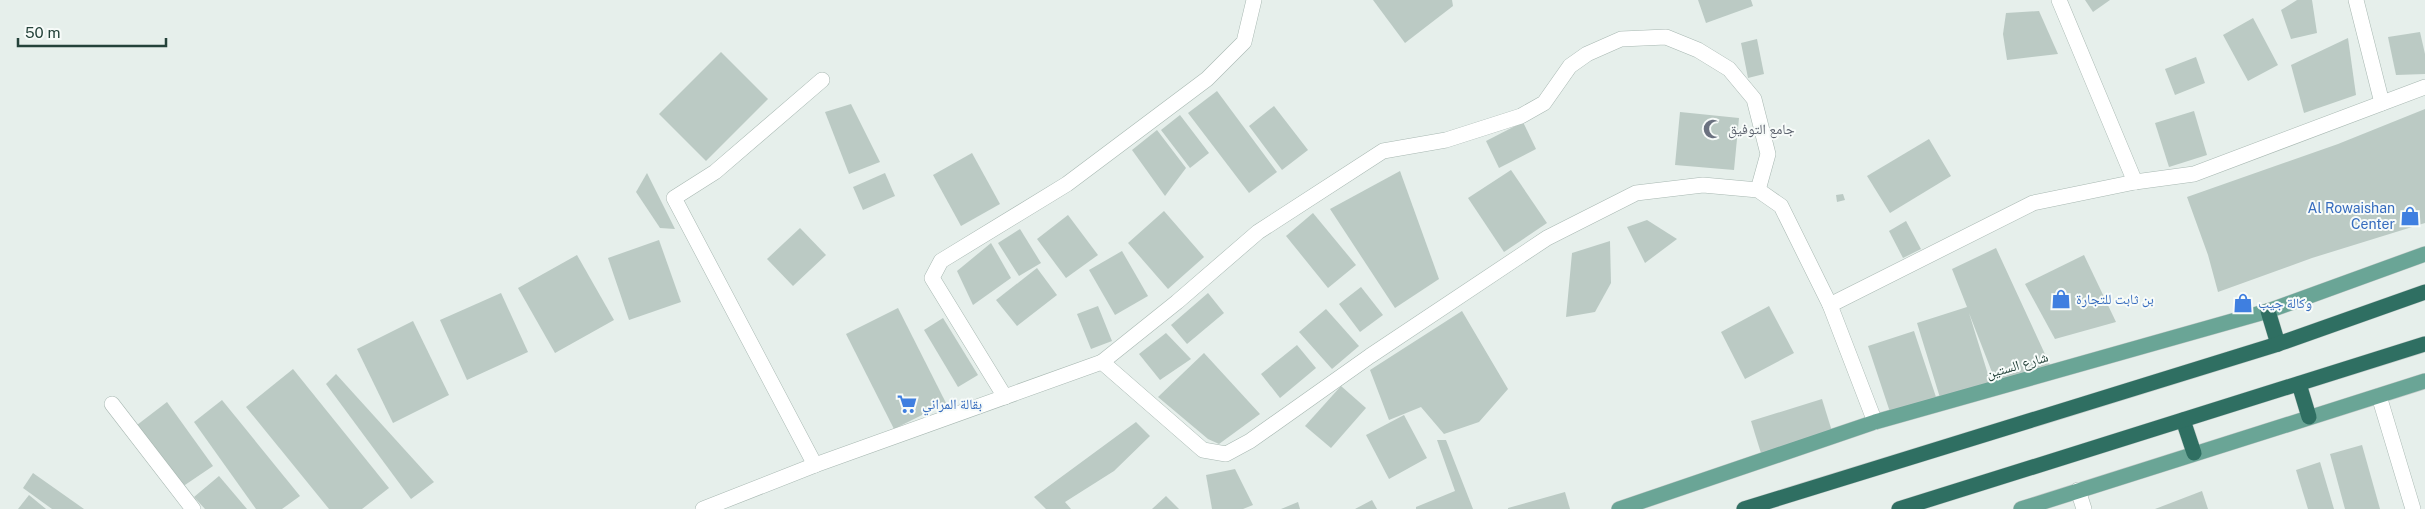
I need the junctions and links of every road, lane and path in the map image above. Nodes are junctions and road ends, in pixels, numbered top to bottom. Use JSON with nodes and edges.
{"nodes":[{"id":1,"x":1254,"y":0,"type":"edge"},
{"id":2,"x":2059,"y":0,"type":"edge"},
{"id":3,"x":2356,"y":0,"type":"edge"},
{"id":4,"x":822,"y":80,"type":"dead end"},
{"id":5,"x":2425,"y":87,"type":"edge"},
{"id":6,"x":2382,"y":102,"type":"junction"},
{"id":7,"x":2134,"y":182,"type":"junction"},
{"id":8,"x":1758,"y":190,"type":"junction"},
{"id":9,"x":2425,"y":254,"type":"edge"},
{"id":10,"x":2425,"y":292,"type":"edge"},
{"id":11,"x":1830,"y":305,"type":"junction"},
{"id":12,"x":2268,"y":311,"type":"junction"},
{"id":13,"x":2278,"y":344,"type":"junction"},
{"id":14,"x":2425,"y":344,"type":"edge"},
{"id":15,"x":1102,"y":362,"type":"junction"},
{"id":16,"x":2425,"y":382,"type":"edge"},
{"id":17,"x":2299,"y":384,"type":"junction"},
{"id":18,"x":2379,"y":396,"type":"junction"},
{"id":19,"x":1006,"y":397,"type":"junction"},
{"id":20,"x":112,"y":404,"type":"dead end"},
{"id":21,"x":2309,"y":417,"type":"junction"},
{"id":22,"x":2183,"y":420,"type":"junction"},
{"id":23,"x":1875,"y":422,"type":"junction"},
{"id":24,"x":2194,"y":453,"type":"junction"},
{"id":25,"x":815,"y":465,"type":"junction"},
{"id":26,"x":2078,"y":490,"type":"junction"},
{"id":27,"x":193,"y":509,"type":"edge"},
{"id":28,"x":703,"y":509,"type":"edge"},
{"id":29,"x":1619,"y":509,"type":"edge"},
{"id":30,"x":1744,"y":509,"type":"edge"},
{"id":31,"x":1899,"y":509,"type":"edge"},
{"id":32,"x":2021,"y":509,"type":"edge"},
{"id":33,"x":2084,"y":509,"type":"edge"},
{"id":34,"x":2413,"y":509,"type":"edge"}],
"edges":[{"from":1,"to":19,"type":"street"},
{"from":2,"to":7,"type":"street"},
{"from":3,"to":6,"type":"street"},
{"from":4,"to":25,"type":"street"},
{"from":5,"to":6,"type":"street"},
{"from":6,"to":7,"type":"street"},
{"from":7,"to":11,"type":"street"},
{"from":8,"to":11,"type":"street"},
{"from":8,"to":15,"type":"street"},
{"from":8,"to":15,"type":"street"},
{"from":9,"to":12,"type":"main road","name":"شارع الستين"},
{"from":10,"to":13,"type":"highway"},
{"from":11,"to":23,"type":"street"},
{"from":12,"to":13,"type":"highway"},
{"from":12,"to":23,"type":"main road","name":"شارع الستين"},
{"from":13,"to":30,"type":"highway"},
{"from":14,"to":17,"type":"highway"},
{"from":15,"to":19,"type":"street"},
{"from":16,"to":18,"type":"main road"},
{"from":17,"to":21,"type":"highway"},
{"from":17,"to":22,"type":"highway"},
{"from":18,"to":21,"type":"main road"},
{"from":18,"to":34,"type":"street"},
{"from":19,"to":25,"type":"street"},
{"from":20,"to":27,"type":"street"},
{"from":21,"to":24,"type":"main road"},
{"from":22,"to":24,"type":"highway"},
{"from":22,"to":31,"type":"highway"},
{"from":23,"to":29,"type":"main road","name":"شارع الستين"},
{"from":24,"to":26,"type":"main road"},
{"from":25,"to":28,"type":"street"},
{"from":26,"to":32,"type":"main road"},
{"from":26,"to":33,"type":"street"}]}
